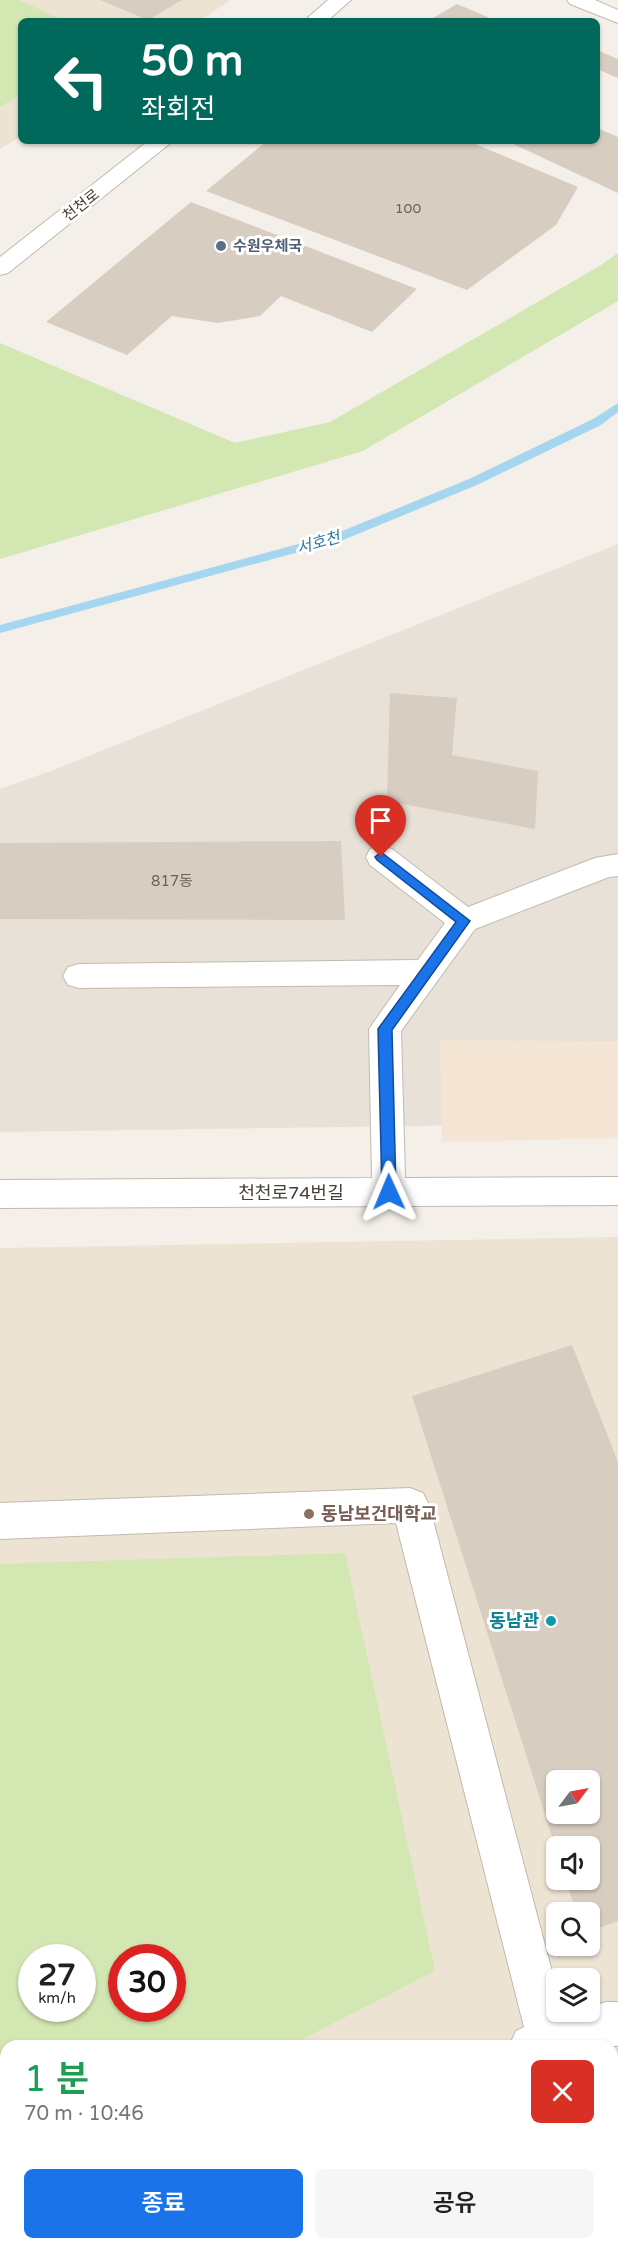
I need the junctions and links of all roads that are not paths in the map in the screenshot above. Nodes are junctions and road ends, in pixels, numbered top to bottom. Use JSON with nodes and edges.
{"nodes":[{"id":1,"x":341,"y":0,"type":"edge"},
{"id":2,"x":577,"y":0,"type":"edge"},
{"id":3,"x":618,"y":17,"type":"edge"},
{"id":4,"x":318,"y":18,"type":"edge"},
{"id":5,"x":158,"y":144,"type":"edge"},
{"id":6,"x":0,"y":268,"type":"edge"},
{"id":7,"x":381,"y":857,"type":"dead end"},
{"id":8,"x":618,"y":865,"type":"edge"},
{"id":9,"x":464,"y":921,"type":"junction"},
{"id":10,"x":426,"y":972,"type":"junction"},
{"id":11,"x":79,"y":976,"type":"dead end"},
{"id":12,"x":618,"y":1191,"type":"edge"},
{"id":13,"x":389,"y":1192,"type":"junction"},
{"id":14,"x":0,"y":1194,"type":"edge"},
{"id":15,"x":0,"y":1521,"type":"edge"},
{"id":16,"x":618,"y":2024,"type":"edge"},
{"id":17,"x":539,"y":2040,"type":"edge"},
{"id":18,"x":550,"y":2040,"type":"edge"}],
"edges":[{"from":1,"to":4,"type":"street"},
{"from":2,"to":3,"type":"street"},
{"from":5,"to":6,"type":"street","name":"천천로"},
{"from":7,"to":9,"type":"street"},
{"from":8,"to":9,"type":"street"},
{"from":9,"to":10,"type":"street"},
{"from":10,"to":11,"type":"street"},
{"from":10,"to":13,"type":"street"},
{"from":12,"to":13,"type":"street","name":"천천로74번길"},
{"from":13,"to":14,"type":"street","name":"천천로74번길"},
{"from":15,"to":17,"type":"street"},
{"from":16,"to":18,"type":"street"}]}
